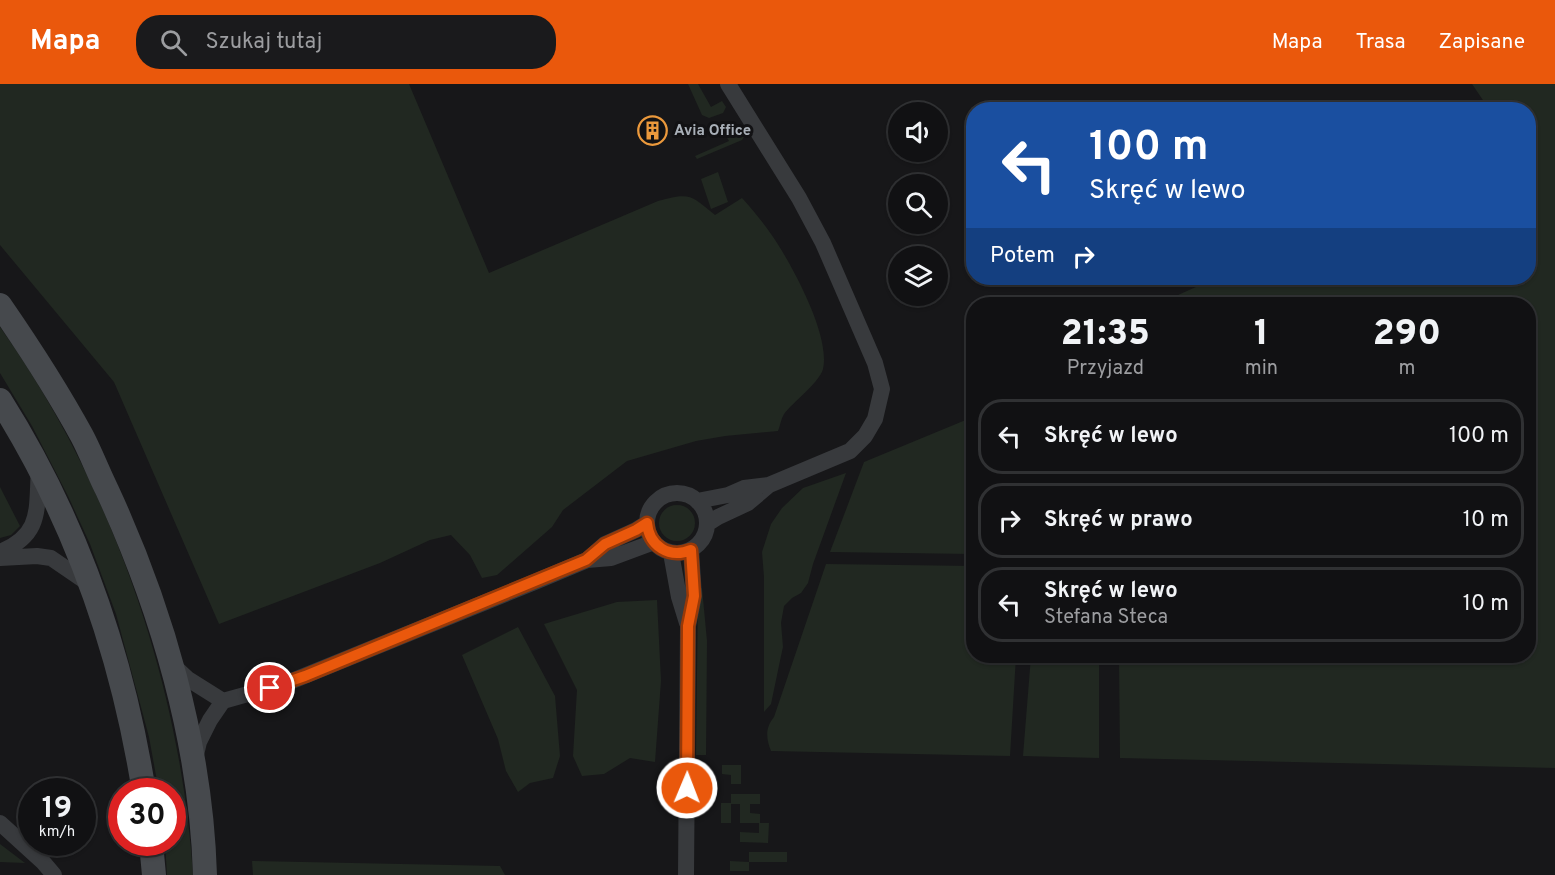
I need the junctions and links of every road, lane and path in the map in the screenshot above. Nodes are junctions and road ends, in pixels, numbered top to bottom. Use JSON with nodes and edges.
{"nodes":[{"id":1,"x":728,"y":84,"type":"edge"},
{"id":2,"x":0,"y":305,"type":"edge"},
{"id":3,"x":0,"y":400,"type":"edge"},
{"id":4,"x":39,"y":468,"type":"junction"},
{"id":5,"x":769,"y":485,"type":"junction"},
{"id":6,"x":697,"y":501,"type":"junction"},
{"id":7,"x":647,"y":523,"type":"junction"},
{"id":8,"x":707,"y":524,"type":"junction"},
{"id":9,"x":654,"y":542,"type":"junction"},
{"id":10,"x":691,"y":550,"type":"junction"},
{"id":11,"x":0,"y":552,"type":"edge"},
{"id":12,"x":671,"y":553,"type":"junction"},
{"id":13,"x":0,"y":558,"type":"edge"},
{"id":14,"x":586,"y":560,"type":"junction"},
{"id":15,"x":92,"y":587,"type":"junction"},
{"id":16,"x":688,"y":626,"type":"junction"},
{"id":17,"x":170,"y":662,"type":"junction"},
{"id":18,"x":223,"y":700,"type":"junction"},
{"id":19,"x":193,"y":767,"type":"junction"},
{"id":20,"x":142,"y":778,"type":"edge"},
{"id":21,"x":0,"y":823,"type":"edge"},
{"id":22,"x":152,"y":856,"type":"edge"},
{"id":23,"x":54,"y":875,"type":"edge"},
{"id":24,"x":153,"y":875,"type":"edge"},
{"id":25,"x":205,"y":875,"type":"edge"},
{"id":26,"x":687,"y":875,"type":"edge"}],
"edges":[{"from":1,"to":5,"type":"street"},
{"from":2,"to":17,"type":"main road"},
{"from":3,"to":4,"type":"main road"},
{"from":4,"to":11,"type":"street"},
{"from":4,"to":15,"type":"main road"},
{"from":5,"to":6,"type":"street"},
{"from":5,"to":8,"type":"street"},
{"from":6,"to":7,"type":"street"},
{"from":6,"to":8,"type":"street"},
{"from":7,"to":9,"type":"street"},
{"from":7,"to":14,"type":"street"},
{"from":8,"to":10,"type":"street"},
{"from":9,"to":12,"type":"street"},
{"from":9,"to":14,"type":"street"},
{"from":10,"to":12,"type":"street"},
{"from":10,"to":16,"type":"street"},
{"from":12,"to":16,"type":"street"},
{"from":13,"to":15,"type":"street"},
{"from":14,"to":18,"type":"street"},
{"from":15,"to":20,"type":"main road"},
{"from":16,"to":26,"type":"street"},
{"from":17,"to":18,"type":"street"},
{"from":17,"to":19,"type":"main road"},
{"from":18,"to":19,"type":"street"},
{"from":19,"to":25,"type":"main road"},
{"from":21,"to":23,"type":"street"},
{"from":22,"to":24,"type":"main road"}]}
